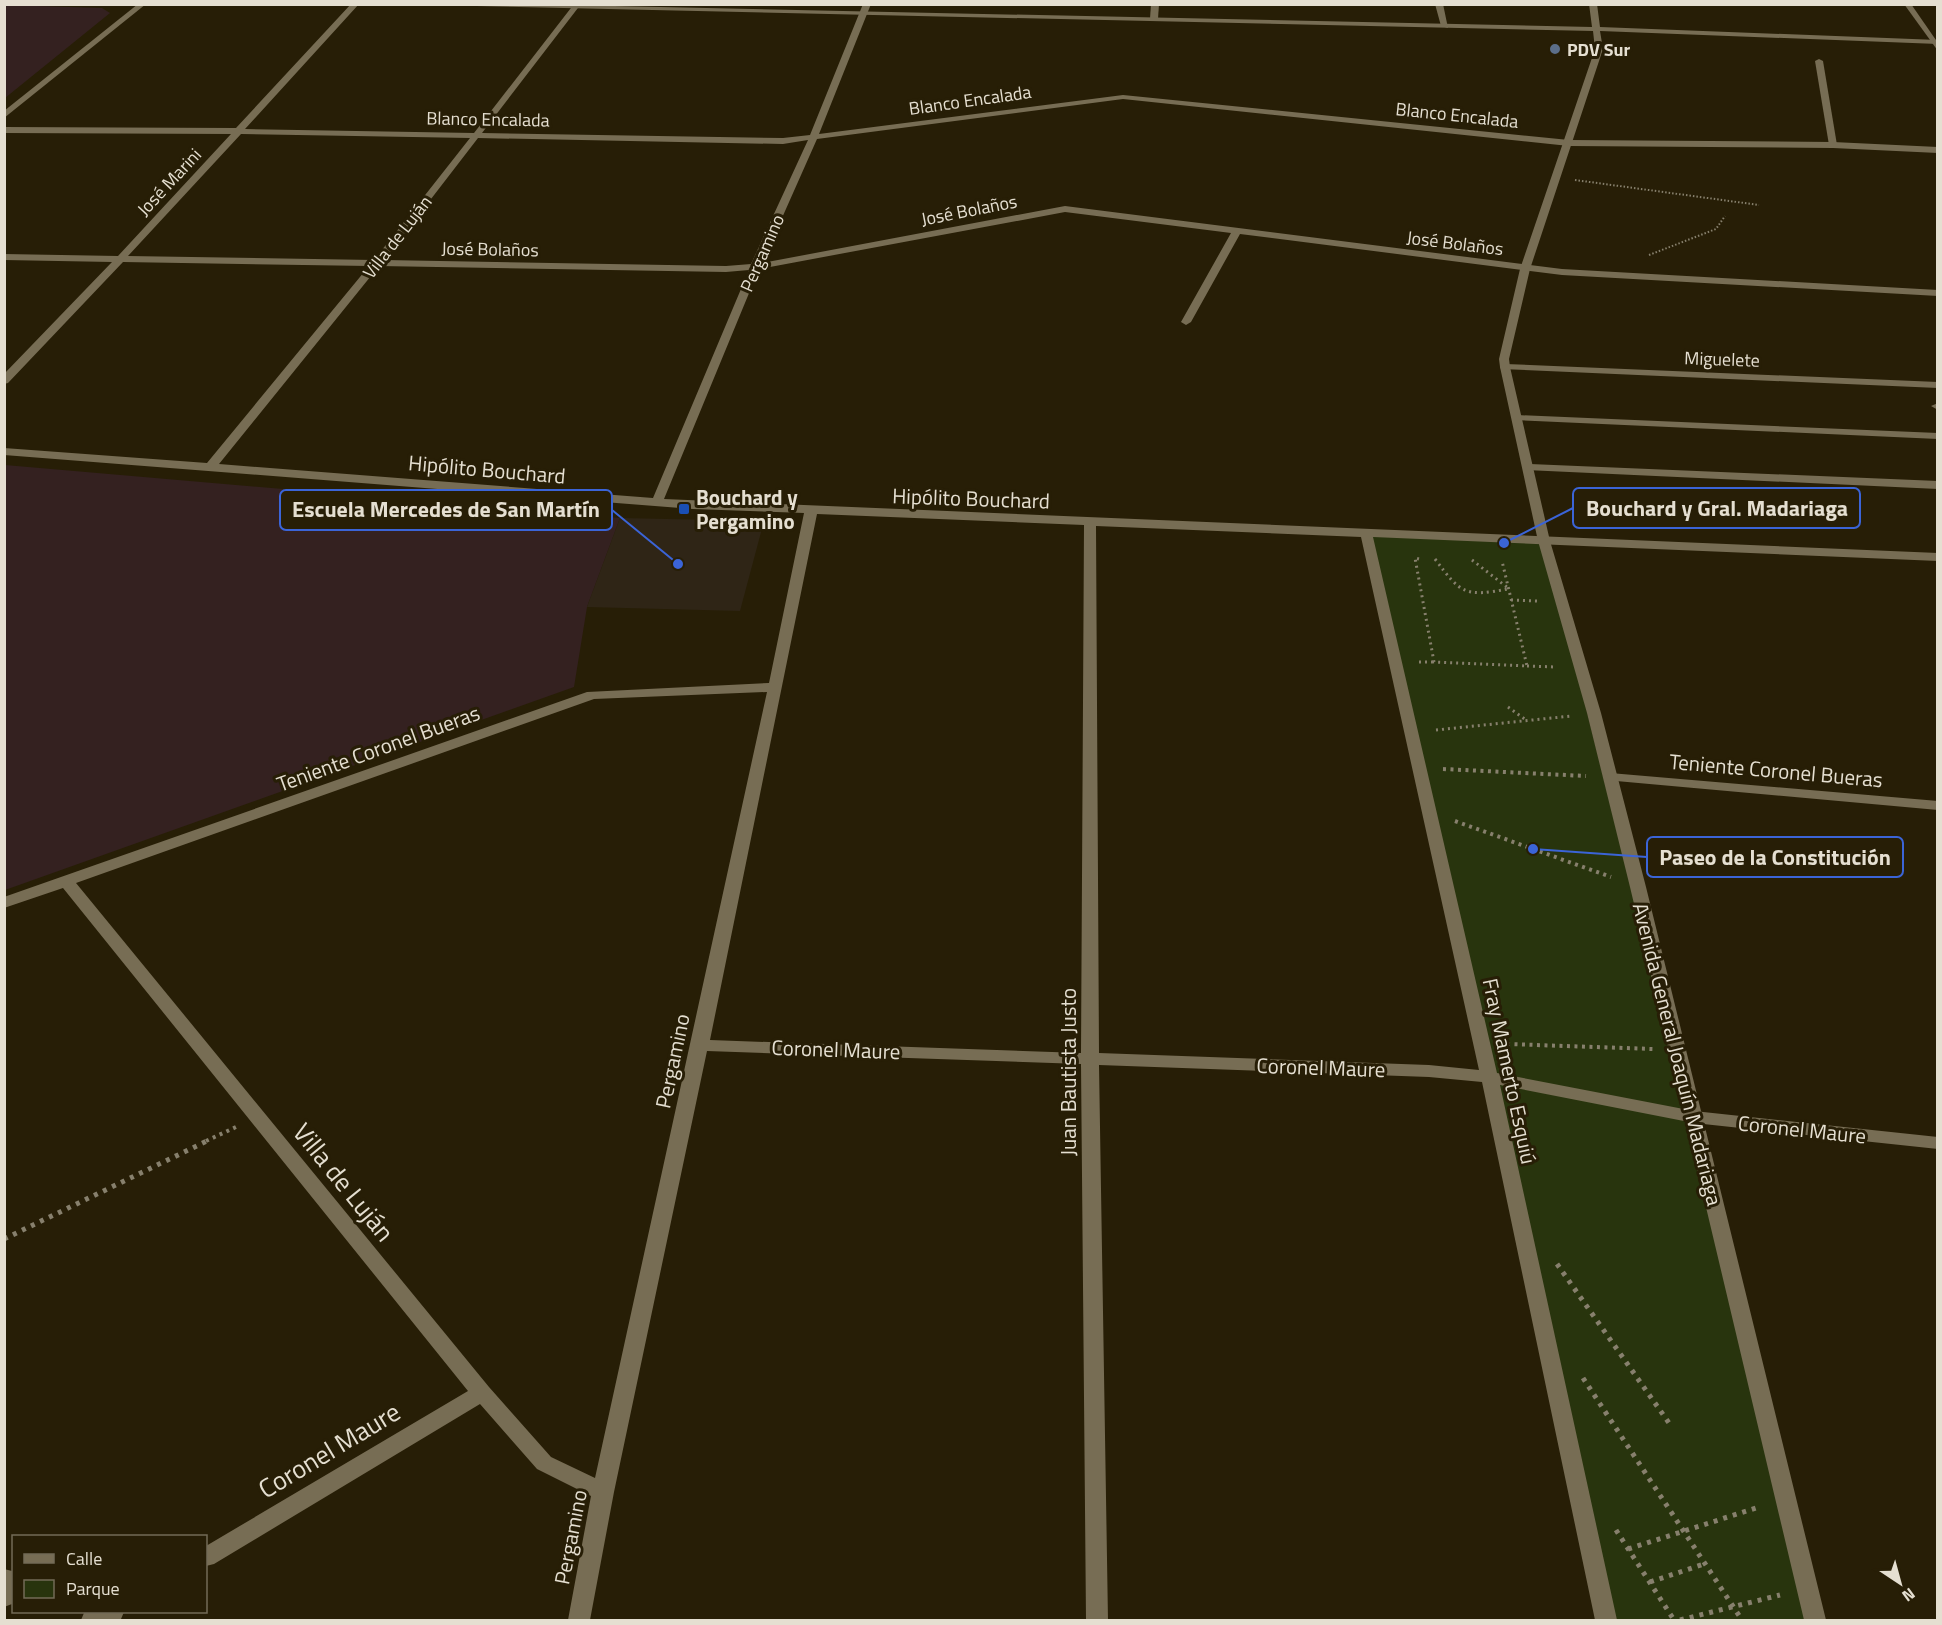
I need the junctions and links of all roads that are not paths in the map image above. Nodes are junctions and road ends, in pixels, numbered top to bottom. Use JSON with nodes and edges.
{"nodes":[{"id":1,"x":143,"y":4,"type":"edge"},
{"id":2,"x":356,"y":4,"type":"edge"},
{"id":3,"x":390,"y":4,"type":"edge"},
{"id":4,"x":867,"y":4,"type":"edge"},
{"id":5,"x":1155,"y":4,"type":"edge"},
{"id":6,"x":1439,"y":4,"type":"edge"},
{"id":7,"x":1593,"y":4,"type":"edge"},
{"id":8,"x":1907,"y":4,"type":"edge"},
{"id":9,"x":577,"y":6,"type":"edge"},
{"id":10,"x":863,"y":15,"type":"junction"},
{"id":11,"x":1154,"y":19,"type":"junction"},
{"id":12,"x":1445,"y":26,"type":"junction"},
{"id":13,"x":1598,"y":29,"type":"junction"},
{"id":14,"x":1934,"y":41,"type":"edge"},
{"id":15,"x":1819,"y":61,"type":"dead end"},
{"id":16,"x":4,"y":116,"type":"edge"},
{"id":17,"x":4,"y":130,"type":"edge"},
{"id":18,"x":238,"y":131,"type":"junction"},
{"id":19,"x":478,"y":135,"type":"junction"},
{"id":20,"x":813,"y":138,"type":"junction"},
{"id":21,"x":1569,"y":143,"type":"junction"},
{"id":22,"x":1833,"y":145,"type":"junction"},
{"id":23,"x":1938,"y":150,"type":"edge"},
{"id":24,"x":1236,"y":232,"type":"junction"},
{"id":25,"x":4,"y":257,"type":"edge"},
{"id":26,"x":121,"y":258,"type":"junction"},
{"id":27,"x":376,"y":264,"type":"junction"},
{"id":28,"x":755,"y":267,"type":"junction"},
{"id":29,"x":1525,"y":269,"type":"junction"},
{"id":30,"x":1938,"y":293,"type":"edge"},
{"id":31,"x":1186,"y":322,"type":"dead end"},
{"id":32,"x":1505,"y":367,"type":"junction"},
{"id":33,"x":4,"y":381,"type":"edge"},
{"id":34,"x":1938,"y":385,"type":"edge"},
{"id":35,"x":1517,"y":418,"type":"junction"},
{"id":36,"x":1938,"y":436,"type":"edge"},
{"id":37,"x":4,"y":451,"type":"edge"},
{"id":38,"x":211,"y":466,"type":"junction"},
{"id":39,"x":1530,"y":468,"type":"junction"},
{"id":40,"x":1938,"y":485,"type":"edge"},
{"id":41,"x":657,"y":502,"type":"junction"},
{"id":42,"x":811,"y":511,"type":"junction"},
{"id":43,"x":1090,"y":522,"type":"junction"},
{"id":44,"x":1366,"y":532,"type":"junction"},
{"id":45,"x":1544,"y":541,"type":"junction"},
{"id":46,"x":1938,"y":557,"type":"edge"},
{"id":47,"x":776,"y":687,"type":"junction"},
{"id":48,"x":1610,"y":777,"type":"junction"},
{"id":49,"x":1938,"y":806,"type":"edge"},
{"id":50,"x":66,"y":880,"type":"junction"},
{"id":51,"x":4,"y":903,"type":"edge"},
{"id":52,"x":700,"y":1045,"type":"junction"},
{"id":53,"x":1090,"y":1058,"type":"junction"},
{"id":54,"x":1489,"y":1077,"type":"junction"},
{"id":55,"x":1694,"y":1117,"type":"junction"},
{"id":56,"x":1938,"y":1143,"type":"edge"},
{"id":57,"x":482,"y":1393,"type":"junction"},
{"id":58,"x":603,"y":1492,"type":"junction"},
{"id":59,"x":207,"y":1556,"type":"edge"},
{"id":60,"x":4,"y":1578,"type":"edge"},
{"id":61,"x":4,"y":1597,"type":"edge"},
{"id":62,"x":108,"y":1613,"type":"edge"},
{"id":63,"x":92,"y":1620,"type":"edge"},
{"id":64,"x":579,"y":1620,"type":"edge"},
{"id":65,"x":1097,"y":1620,"type":"edge"},
{"id":66,"x":1606,"y":1620,"type":"edge"},
{"id":67,"x":1815,"y":1620,"type":"edge"}],
"edges":[{"from":1,"to":16,"type":"street"},
{"from":2,"to":18,"type":"street","name":"José Marini"},
{"from":3,"to":9,"type":"street"},
{"from":4,"to":10,"type":"street","name":"Pergamino"},
{"from":5,"to":11,"type":"street"},
{"from":6,"to":12,"type":"street"},
{"from":7,"to":13,"type":"street","name":"Avenida General Joaquín Madariaga"},
{"from":8,"to":14,"type":"street"},
{"from":9,"to":10,"type":"street"},
{"from":9,"to":19,"type":"street","name":"Villa de Luján"},
{"from":10,"to":11,"type":"street"},
{"from":10,"to":20,"type":"street","name":"Pergamino"},
{"from":11,"to":12,"type":"street"},
{"from":12,"to":13,"type":"street"},
{"from":13,"to":14,"type":"street"},
{"from":13,"to":21,"type":"street","name":"Avenida General Joaquín Madariaga"},
{"from":15,"to":22,"type":"street"},
{"from":17,"to":18,"type":"street","name":"Blanco Encalada"},
{"from":18,"to":19,"type":"street","name":"Blanco Encalada"},
{"from":18,"to":26,"type":"street","name":"José Marini"},
{"from":19,"to":20,"type":"street","name":"Blanco Encalada"},
{"from":19,"to":27,"type":"street","name":"Villa de Luján"},
{"from":20,"to":21,"type":"street","name":"Blanco Encalada"},
{"from":20,"to":28,"type":"street","name":"Pergamino"},
{"from":21,"to":22,"type":"street","name":"Blanco Encalada"},
{"from":21,"to":29,"type":"street","name":"Avenida General Joaquín Madariaga"},
{"from":22,"to":23,"type":"street","name":"Blanco Encalada"},
{"from":24,"to":28,"type":"street","name":"José Bolaños"},
{"from":24,"to":29,"type":"street","name":"José Bolaños"},
{"from":24,"to":31,"type":"street"},
{"from":25,"to":26,"type":"street","name":"José Bolaños"},
{"from":26,"to":27,"type":"street","name":"José Bolaños"},
{"from":26,"to":33,"type":"street","name":"José Marini"},
{"from":27,"to":28,"type":"street","name":"José Bolaños"},
{"from":27,"to":38,"type":"street","name":"Villa de Luján"},
{"from":28,"to":41,"type":"street","name":"Pergamino"},
{"from":29,"to":30,"type":"street","name":"José Bolaños"},
{"from":29,"to":32,"type":"street","name":"Avenida General Joaquín Madariaga"},
{"from":32,"to":34,"type":"street","name":"Miguelete"},
{"from":32,"to":35,"type":"street","name":"Avenida General Joaquín Madariaga"},
{"from":35,"to":36,"type":"street"},
{"from":35,"to":39,"type":"street","name":"Avenida General Joaquín Madariaga"},
{"from":37,"to":38,"type":"street","name":"Hipólito Bouchard"},
{"from":38,"to":41,"type":"street","name":"Hipólito Bouchard"},
{"from":39,"to":40,"type":"street"},
{"from":39,"to":45,"type":"street","name":"Avenida General Joaquín Madariaga"},
{"from":41,"to":42,"type":"street","name":"Hipólito Bouchard"},
{"from":42,"to":43,"type":"street","name":"Hipólito Bouchard"},
{"from":42,"to":47,"type":"street","name":"Pergamino"},
{"from":43,"to":44,"type":"street","name":"Hipólito Bouchard"},
{"from":43,"to":53,"type":"street","name":"Juan Bautista Justo"},
{"from":44,"to":45,"type":"street","name":"Hipólito Bouchard"},
{"from":44,"to":54,"type":"street","name":"Fray Mamerto Esquiú"},
{"from":45,"to":46,"type":"street","name":"Hipólito Bouchard"},
{"from":45,"to":48,"type":"street","name":"Avenida General Joaquín Madariaga"},
{"from":47,"to":50,"type":"street","name":"Teniente Coronel Bueras"},
{"from":47,"to":52,"type":"street","name":"Pergamino"},
{"from":48,"to":49,"type":"street","name":"Teniente Coronel Bueras"},
{"from":48,"to":55,"type":"street","name":"Avenida General Joaquín Madariaga"},
{"from":50,"to":51,"type":"street","name":"Teniente Coronel Bueras"},
{"from":50,"to":57,"type":"street","name":"Villa de Luján"},
{"from":52,"to":53,"type":"street","name":"Coronel Maure"},
{"from":52,"to":58,"type":"street","name":"Pergamino"},
{"from":53,"to":54,"type":"street","name":"Coronel Maure"},
{"from":53,"to":65,"type":"street","name":"Juan Bautista Justo"},
{"from":54,"to":55,"type":"street","name":"Coronel Maure"},
{"from":54,"to":66,"type":"street","name":"Fray Mamerto Esquiú"},
{"from":55,"to":56,"type":"street","name":"Coronel Maure"},
{"from":55,"to":67,"type":"street","name":"Avenida General Joaquín Madariaga"},
{"from":57,"to":58,"type":"street","name":"Villa de Luján"},
{"from":57,"to":59,"type":"street","name":"Coronel Maure"},
{"from":58,"to":64,"type":"street","name":"Pergamino"},
{"from":60,"to":61,"type":"street"},
{"from":62,"to":63,"type":"street"}]}
